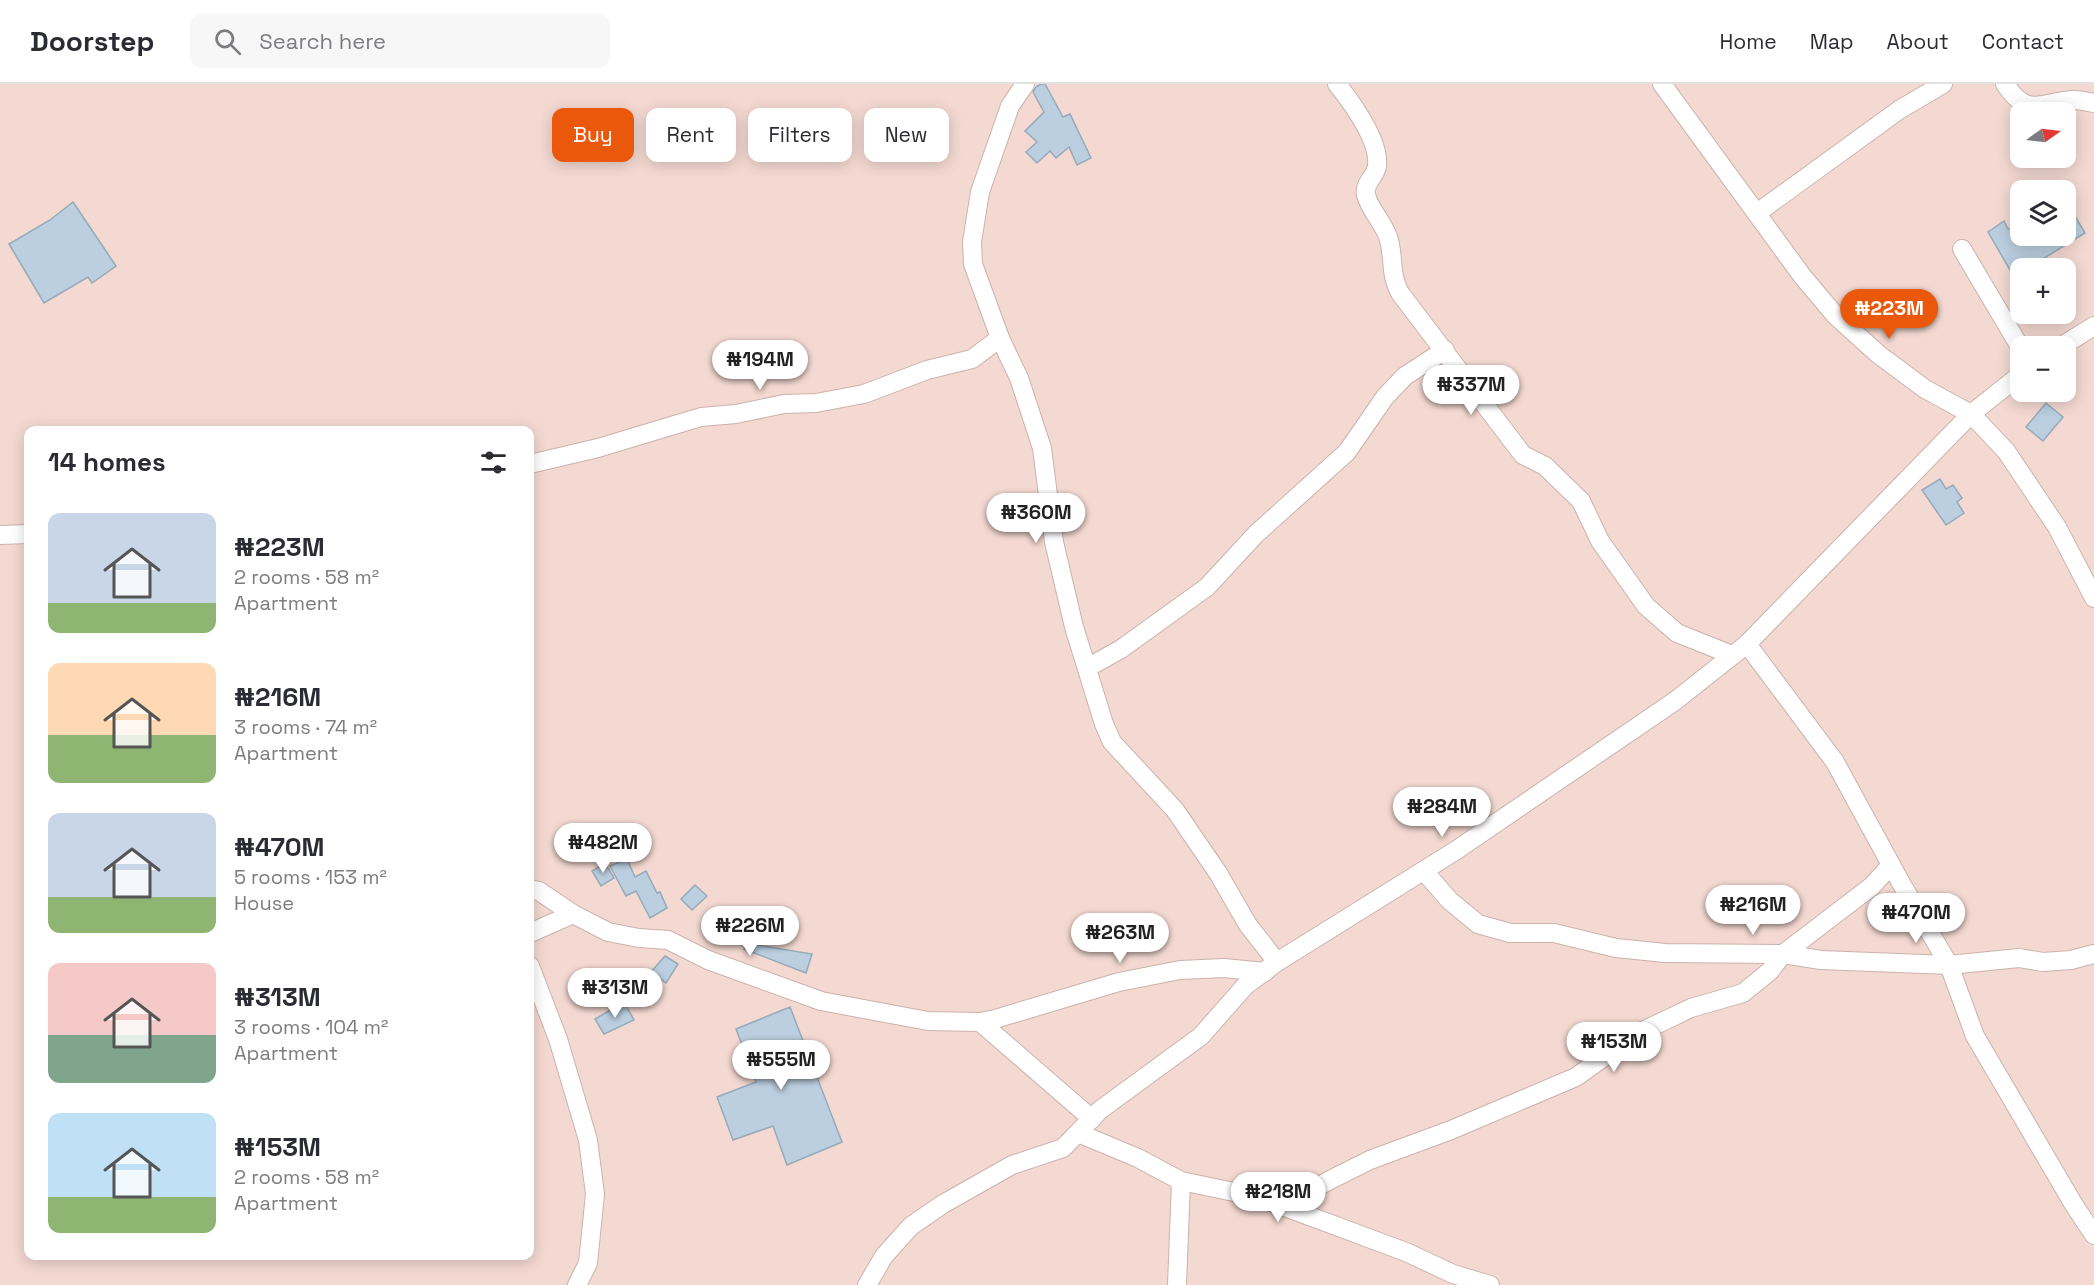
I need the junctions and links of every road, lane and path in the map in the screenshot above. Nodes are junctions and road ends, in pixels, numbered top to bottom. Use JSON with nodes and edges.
{"nodes":[{"id":1,"x":1025,"y":84,"type":"edge"},
{"id":2,"x":1336,"y":84,"type":"edge"},
{"id":3,"x":1662,"y":84,"type":"edge"},
{"id":4,"x":1943,"y":84,"type":"edge"},
{"id":5,"x":2005,"y":84,"type":"edge"},
{"id":6,"x":2094,"y":103,"type":"edge"},
{"id":7,"x":1756,"y":213,"type":"junction"},
{"id":8,"x":1962,"y":249,"type":"dead end"},
{"id":9,"x":2094,"y":326,"type":"edge"},
{"id":10,"x":2013,"y":336,"type":"edge"},
{"id":11,"x":2076,"y":337,"type":"edge"},
{"id":12,"x":1000,"y":338,"type":"junction"},
{"id":13,"x":1445,"y":350,"type":"junction"},
{"id":14,"x":2010,"y":383,"type":"edge"},
{"id":15,"x":1971,"y":414,"type":"junction"},
{"id":16,"x":534,"y":463,"type":"edge"},
{"id":17,"x":0,"y":535,"type":"edge"},
{"id":18,"x":24,"y":538,"type":"edge"},
{"id":19,"x":2087,"y":568,"type":"edge"},
{"id":20,"x":2094,"y":598,"type":"edge"},
{"id":21,"x":1746,"y":644,"type":"junction"},
{"id":22,"x":1732,"y":656,"type":"junction"},
{"id":23,"x":1087,"y":668,"type":"junction"},
{"id":24,"x":1892,"y":865,"type":"junction"},
{"id":25,"x":1424,"y":871,"type":"junction"},
{"id":26,"x":534,"y":890,"type":"edge"},
{"id":27,"x":573,"y":914,"type":"junction"},
{"id":28,"x":534,"y":931,"type":"edge"},
{"id":29,"x":1783,"y":954,"type":"junction"},
{"id":30,"x":2094,"y":954,"type":"edge"},
{"id":31,"x":1949,"y":965,"type":"junction"},
{"id":32,"x":1271,"y":967,"type":"junction"},
{"id":33,"x":534,"y":976,"type":"edge"},
{"id":34,"x":980,"y":1022,"type":"junction"},
{"id":35,"x":1092,"y":1119,"type":"junction"},
{"id":36,"x":1078,"y":1133,"type":"junction"},
{"id":37,"x":1181,"y":1181,"type":"junction"},
{"id":38,"x":1284,"y":1206,"type":"junction"},
{"id":39,"x":2094,"y":1235,"type":"edge"},
{"id":40,"x":577,"y":1285,"type":"edge"},
{"id":41,"x":867,"y":1285,"type":"edge"},
{"id":42,"x":1177,"y":1285,"type":"edge"},
{"id":43,"x":1490,"y":1285,"type":"edge"}],
"edges":[{"from":1,"to":12,"type":"street"},
{"from":2,"to":13,"type":"street"},
{"from":3,"to":7,"type":"street"},
{"from":4,"to":7,"type":"street"},
{"from":5,"to":6,"type":"street"},
{"from":7,"to":15,"type":"street"},
{"from":8,"to":10,"type":"street"},
{"from":9,"to":11,"type":"street"},
{"from":12,"to":16,"type":"street"},
{"from":12,"to":23,"type":"street"},
{"from":13,"to":22,"type":"street"},
{"from":13,"to":23,"type":"street"},
{"from":14,"to":15,"type":"street"},
{"from":15,"to":19,"type":"street"},
{"from":15,"to":21,"type":"street"},
{"from":17,"to":18,"type":"street"},
{"from":19,"to":20,"type":"street"},
{"from":21,"to":22,"type":"street"},
{"from":21,"to":24,"type":"street"},
{"from":22,"to":25,"type":"street"},
{"from":23,"to":32,"type":"street"},
{"from":24,"to":29,"type":"street"},
{"from":24,"to":31,"type":"street"},
{"from":25,"to":29,"type":"street"},
{"from":25,"to":32,"type":"street"},
{"from":26,"to":27,"type":"street"},
{"from":27,"to":28,"type":"street"},
{"from":27,"to":34,"type":"street"},
{"from":29,"to":31,"type":"street"},
{"from":29,"to":38,"type":"street"},
{"from":30,"to":31,"type":"street"},
{"from":31,"to":39,"type":"street"},
{"from":32,"to":34,"type":"street"},
{"from":32,"to":35,"type":"street"},
{"from":33,"to":40,"type":"street"},
{"from":34,"to":35,"type":"street"},
{"from":35,"to":36,"type":"street"},
{"from":36,"to":37,"type":"street"},
{"from":36,"to":41,"type":"street"},
{"from":37,"to":38,"type":"street"},
{"from":37,"to":42,"type":"street"},
{"from":38,"to":43,"type":"street"}]}
